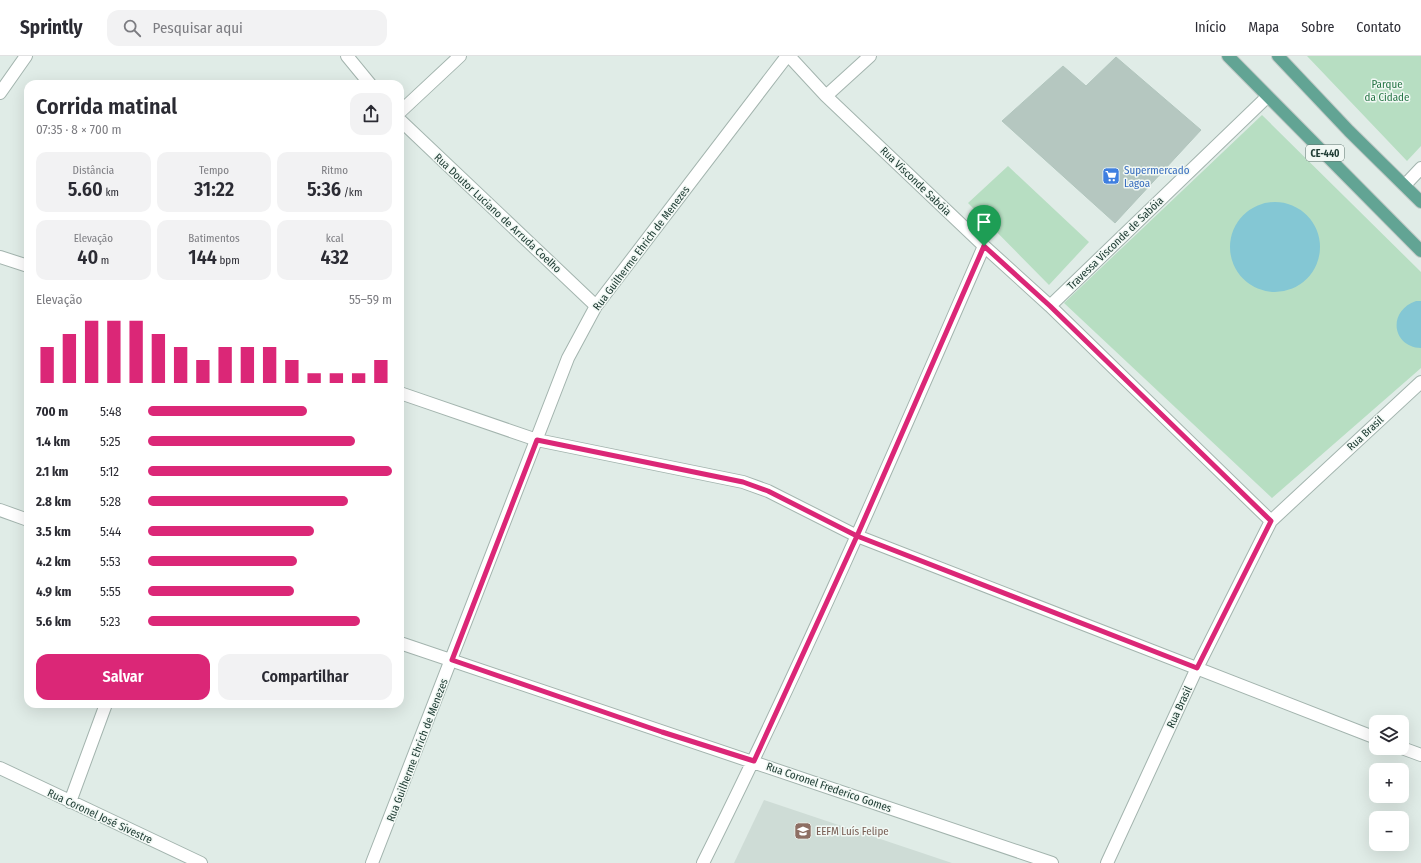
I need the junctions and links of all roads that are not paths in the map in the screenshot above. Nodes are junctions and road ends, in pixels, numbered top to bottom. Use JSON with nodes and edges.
{"nodes":[{"id":1,"x":26,"y":56,"type":"edge"},
{"id":2,"x":347,"y":56,"type":"edge"},
{"id":3,"x":460,"y":56,"type":"edge"},
{"id":4,"x":788,"y":56,"type":"edge"},
{"id":5,"x":870,"y":56,"type":"edge"},
{"id":6,"x":1228,"y":56,"type":"edge"},
{"id":7,"x":1278,"y":56,"type":"edge"},
{"id":8,"x":367,"y":80,"type":"edge"},
{"id":9,"x":0,"y":93,"type":"edge"},
{"id":10,"x":826,"y":96,"type":"junction"},
{"id":11,"x":1267,"y":97,"type":"junction"},
{"id":12,"x":404,"y":108,"type":"edge"},
{"id":13,"x":404,"y":124,"type":"edge"},
{"id":14,"x":1421,"y":168,"type":"edge"},
{"id":15,"x":1405,"y":185,"type":"junction"},
{"id":16,"x":1421,"y":202,"type":"edge"},
{"id":17,"x":984,"y":246,"type":"junction"},
{"id":18,"x":1421,"y":251,"type":"edge"},
{"id":19,"x":0,"y":257,"type":"edge"},
{"id":20,"x":24,"y":265,"type":"edge"},
{"id":21,"x":596,"y":306,"type":"junction"},
{"id":22,"x":1050,"y":306,"type":"junction"},
{"id":23,"x":1421,"y":382,"type":"edge"},
{"id":24,"x":404,"y":393,"type":"edge"},
{"id":25,"x":537,"y":440,"type":"junction"},
{"id":26,"x":0,"y":510,"type":"edge"},
{"id":27,"x":24,"y":519,"type":"edge"},
{"id":28,"x":1271,"y":521,"type":"junction"},
{"id":29,"x":857,"y":536,"type":"junction"},
{"id":30,"x":404,"y":644,"type":"edge"},
{"id":31,"x":452,"y":660,"type":"junction"},
{"id":32,"x":1197,"y":668,"type":"junction"},
{"id":33,"x":105,"y":708,"type":"edge"},
{"id":34,"x":1369,"y":735,"type":"edge"},
{"id":35,"x":1409,"y":751,"type":"edge"},
{"id":36,"x":1421,"y":755,"type":"edge"},
{"id":37,"x":754,"y":761,"type":"junction"},
{"id":38,"x":0,"y":768,"type":"edge"},
{"id":39,"x":70,"y":802,"type":"junction"},
{"id":40,"x":201,"y":863,"type":"edge"},
{"id":41,"x":372,"y":863,"type":"edge"},
{"id":42,"x":703,"y":863,"type":"edge"},
{"id":43,"x":1052,"y":863,"type":"edge"},
{"id":44,"x":1107,"y":863,"type":"edge"}],
"edges":[{"from":1,"to":9,"type":"street"},
{"from":2,"to":8,"type":"street"},
{"from":3,"to":12,"type":"street"},
{"from":4,"to":10,"type":"street","name":"Rua Visconde Sabóia"},
{"from":4,"to":21,"type":"street","name":"Rua Guilherme Ehrich de Menezes"},
{"from":5,"to":10,"type":"street"},
{"from":6,"to":11,"type":"main road","number":"CE-440"},
{"from":7,"to":15,"type":"main road","number":"CE-440"},
{"from":10,"to":17,"type":"street","name":"Rua Visconde Sabóia"},
{"from":11,"to":18,"type":"main road","number":"CE-440"},
{"from":11,"to":22,"type":"street","name":"Travessa Visconde de Sabóia"},
{"from":13,"to":21,"type":"street","name":"Rua Doutor Luciano de Arruda Coelho"},
{"from":14,"to":15,"type":"street"},
{"from":15,"to":16,"type":"main road","number":"CE-440"},
{"from":17,"to":22,"type":"street","name":"Rua Visconde Sabóia"},
{"from":17,"to":29,"type":"street"},
{"from":19,"to":20,"type":"street"},
{"from":21,"to":25,"type":"street","name":"Rua Guilherme Ehrich de Menezes"},
{"from":22,"to":28,"type":"street","name":"Rua Visconde Sabóia"},
{"from":23,"to":28,"type":"street","name":"Rua Brasil"},
{"from":24,"to":25,"type":"street"},
{"from":25,"to":29,"type":"street"},
{"from":25,"to":31,"type":"street","name":"Rua Guilherme Ehrich de Menezes"},
{"from":26,"to":27,"type":"street"},
{"from":28,"to":32,"type":"street","name":"Rua Brasil"},
{"from":29,"to":32,"type":"street"},
{"from":29,"to":37,"type":"street"},
{"from":30,"to":31,"type":"street","name":"Rua Coronel Frederico Gomes"},
{"from":31,"to":37,"type":"street","name":"Rua Coronel Frederico Gomes"},
{"from":31,"to":41,"type":"street","name":"Rua Guilherme Ehrich de Menezes"},
{"from":32,"to":34,"type":"street"},
{"from":32,"to":44,"type":"street","name":"Rua Brasil"},
{"from":33,"to":39,"type":"street"},
{"from":35,"to":36,"type":"street"},
{"from":37,"to":42,"type":"street"},
{"from":37,"to":43,"type":"street","name":"Rua Coronel Frederico Gomes"},
{"from":38,"to":39,"type":"street","name":"Rua Coronel José Sivestre"},
{"from":39,"to":40,"type":"street","name":"Rua Coronel José Sivestre"}]}
